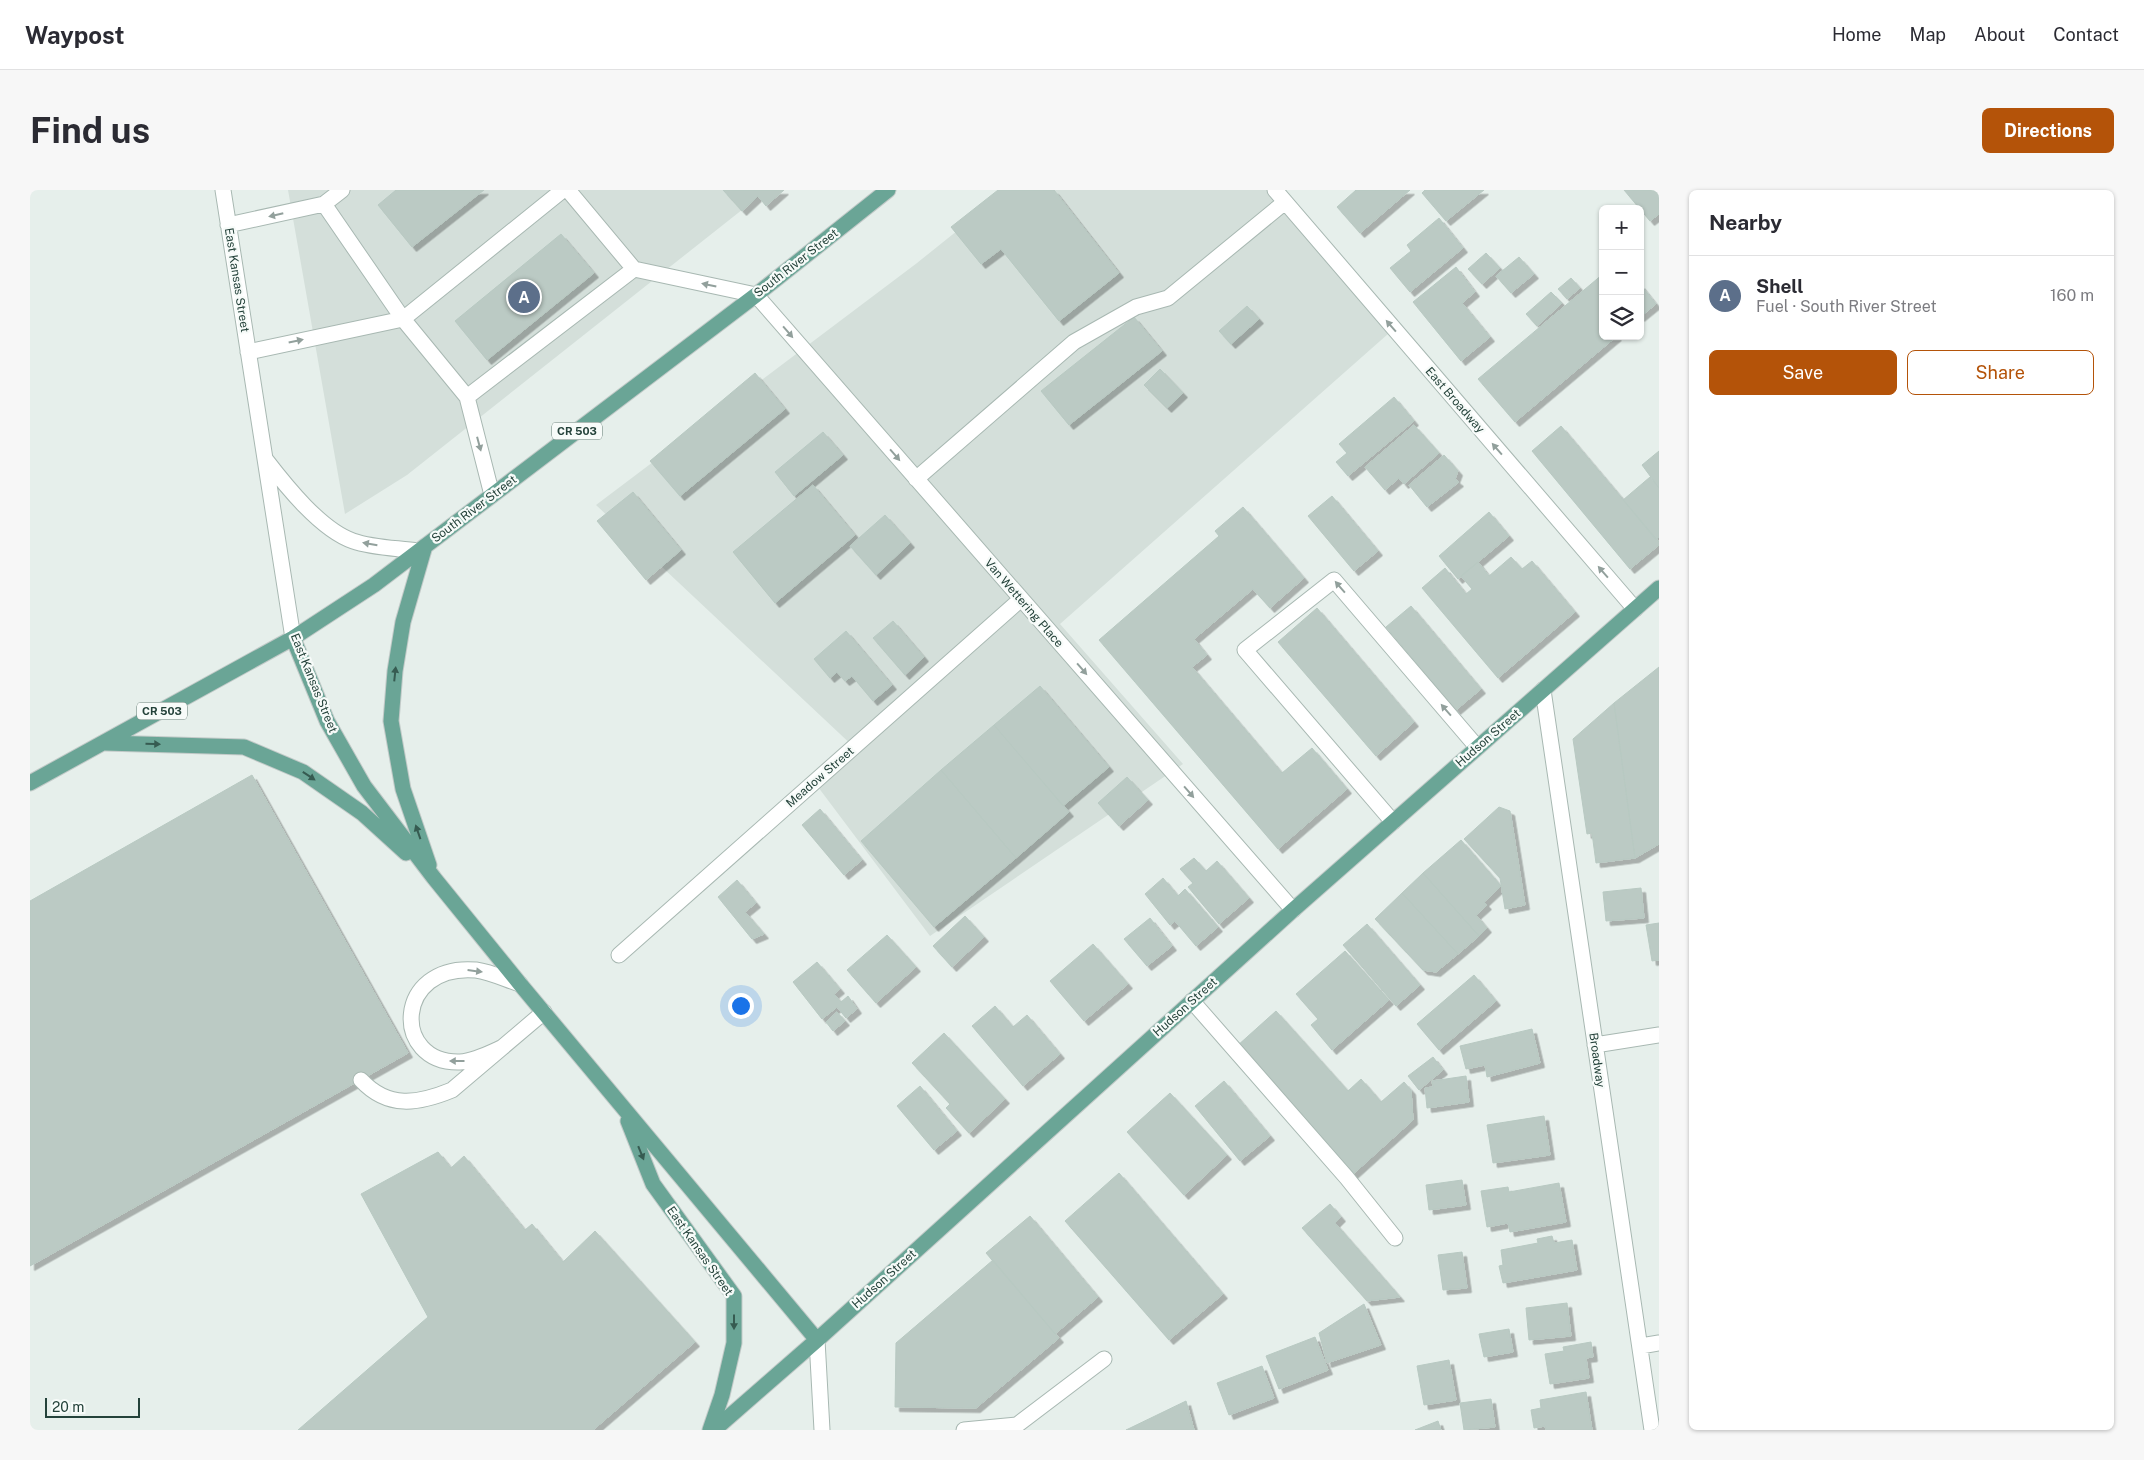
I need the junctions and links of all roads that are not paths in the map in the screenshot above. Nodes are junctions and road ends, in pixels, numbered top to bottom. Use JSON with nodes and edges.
{"nodes":[{"id":1,"x":222,"y":190,"type":"edge"},
{"id":2,"x":342,"y":190,"type":"edge"},
{"id":3,"x":563,"y":190,"type":"edge"},
{"id":4,"x":568,"y":190,"type":"edge"},
{"id":5,"x":888,"y":190,"type":"edge"},
{"id":6,"x":1275,"y":190,"type":"edge"},
{"id":7,"x":1285,"y":202,"type":"junction"},
{"id":8,"x":324,"y":204,"type":"junction"},
{"id":9,"x":228,"y":226,"type":"junction"},
{"id":10,"x":634,"y":269,"type":"junction"},
{"id":11,"x":756,"y":295,"type":"junction"},
{"id":12,"x":403,"y":319,"type":"junction"},
{"id":13,"x":248,"y":352,"type":"junction"},
{"id":14,"x":467,"y":397,"type":"junction"},
{"id":15,"x":265,"y":459,"type":"junction"},
{"id":16,"x":916,"y":479,"type":"junction"},
{"id":17,"x":492,"y":495,"type":"junction"},
{"id":18,"x":421,"y":549,"type":"junction"},
{"id":19,"x":1659,"y":588,"type":"edge"},
{"id":20,"x":1021,"y":599,"type":"junction"},
{"id":21,"x":1635,"y":609,"type":"junction"},
{"id":22,"x":293,"y":638,"type":"junction"},
{"id":23,"x":1543,"y":690,"type":"junction"},
{"id":24,"x":104,"y":743,"type":"junction"},
{"id":25,"x":1478,"y":747,"type":"junction"},
{"id":26,"x":30,"y":783,"type":"edge"},
{"id":27,"x":1393,"y":822,"type":"junction"},
{"id":28,"x":434,"y":878,"type":"junction"},
{"id":29,"x":1293,"y":910,"type":"junction"},
{"id":30,"x":619,"y":954,"type":"dead end"},
{"id":31,"x":520,"y":984,"type":"junction"},
{"id":32,"x":1192,"y":1000,"type":"junction"},
{"id":33,"x":544,"y":1012,"type":"junction"},
{"id":34,"x":1659,"y":1035,"type":"edge"},
{"id":35,"x":1595,"y":1045,"type":"junction"},
{"id":36,"x":503,"y":1046,"type":"junction"},
{"id":37,"x":360,"y":1080,"type":"dead end"},
{"id":38,"x":623,"y":1108,"type":"junction"},
{"id":39,"x":1395,"y":1238,"type":"dead end"},
{"id":40,"x":817,"y":1340,"type":"junction"},
{"id":41,"x":1659,"y":1343,"type":"edge"},
{"id":42,"x":1640,"y":1346,"type":"junction"},
{"id":43,"x":1104,"y":1359,"type":"dead end"},
{"id":44,"x":1017,"y":1428,"type":"edge"},
{"id":45,"x":710,"y":1430,"type":"edge"},
{"id":46,"x":714,"y":1430,"type":"edge"},
{"id":47,"x":822,"y":1430,"type":"edge"},
{"id":48,"x":964,"y":1430,"type":"edge"},
{"id":49,"x":1652,"y":1430,"type":"edge"}],
"edges":[{"from":1,"to":9,"type":"street","name":"East Kansas Street"},
{"from":2,"to":8,"type":"street"},
{"from":3,"to":12,"type":"street"},
{"from":4,"to":10,"type":"street"},
{"from":5,"to":11,"type":"main road","name":"South River Street","number":"CR 503"},
{"from":6,"to":7,"type":"street","name":"East Broadway"},
{"from":7,"to":16,"type":"street"},
{"from":21,"to":7,"type":"street","name":"East Broadway","one_way":true},
{"from":8,"to":9,"type":"street","one_way":true},
{"from":8,"to":12,"type":"street"},
{"from":9,"to":13,"type":"street","name":"East Kansas Street"},
{"from":11,"to":10,"type":"street","one_way":true},
{"from":10,"to":14,"type":"street"},
{"from":11,"to":16,"type":"street","name":"Van Wettering Place","one_way":true},
{"from":11,"to":17,"type":"main road","name":"South River Street","number":"CR 503"},
{"from":13,"to":12,"type":"street","one_way":true},
{"from":12,"to":14,"type":"street"},
{"from":13,"to":15,"type":"street","name":"East Kansas Street"},
{"from":14,"to":17,"type":"street","one_way":true},
{"from":18,"to":15,"type":"street","name":"East Kansas Street","one_way":true},
{"from":15,"to":22,"type":"street","name":"East Kansas Street"},
{"from":16,"to":20,"type":"street","name":"Van Wettering Place"},
{"from":17,"to":18,"type":"main road","name":"South River Street","number":"CR 503"},
{"from":18,"to":22,"type":"main road","name":"South River Street","number":"CR 503"},
{"from":28,"to":18,"type":"main road","name":"East Kansas Street","one_way":true},
{"from":19,"to":21,"type":"main road","name":"Hudson Street"},
{"from":20,"to":29,"type":"street","name":"Van Wettering Place","one_way":true},
{"from":20,"to":30,"type":"street","name":"Meadow Street"},
{"from":21,"to":23,"type":"main road","name":"Hudson Street"},
{"from":22,"to":24,"type":"main road","name":"South River Street","number":"CR 503"},
{"from":22,"to":28,"type":"main road","name":"East Kansas Street"},
{"from":23,"to":25,"type":"main road","name":"Hudson Street"},
{"from":23,"to":35,"type":"street","name":"Broadway"},
{"from":24,"to":26,"type":"main road","name":"South River Street","number":"CR 503"},
{"from":24,"to":28,"type":"main road","name":"East Kansas Street","one_way":true},
{"from":25,"to":27,"type":"main road","name":"Hudson Street"},
{"from":25,"to":27,"type":"street","one_way":true},
{"from":27,"to":29,"type":"main road","name":"Hudson Street"},
{"from":28,"to":31,"type":"main road","name":"East Kansas Street"},
{"from":29,"to":32,"type":"main road","name":"Hudson Street"},
{"from":31,"to":33,"type":"main road","name":"East Kansas Street"},
{"from":36,"to":31,"type":"street","one_way":true},
{"from":32,"to":39,"type":"street"},
{"from":32,"to":40,"type":"main road","name":"Hudson Street"},
{"from":33,"to":36,"type":"street"},
{"from":33,"to":38,"type":"main road","name":"East Kansas Street"},
{"from":34,"to":35,"type":"street"},
{"from":35,"to":42,"type":"street","name":"Broadway"},
{"from":36,"to":37,"type":"street"},
{"from":38,"to":40,"type":"main road","name":"East Kansas Street"},
{"from":38,"to":45,"type":"main road","name":"East Kansas Street","one_way":true},
{"from":40,"to":46,"type":"main road","name":"Hudson Street"},
{"from":40,"to":47,"type":"street"},
{"from":41,"to":42,"type":"street"},
{"from":42,"to":49,"type":"street","name":"Broadway"},
{"from":43,"to":44,"type":"street"},
{"from":44,"to":48,"type":"street"}]}
